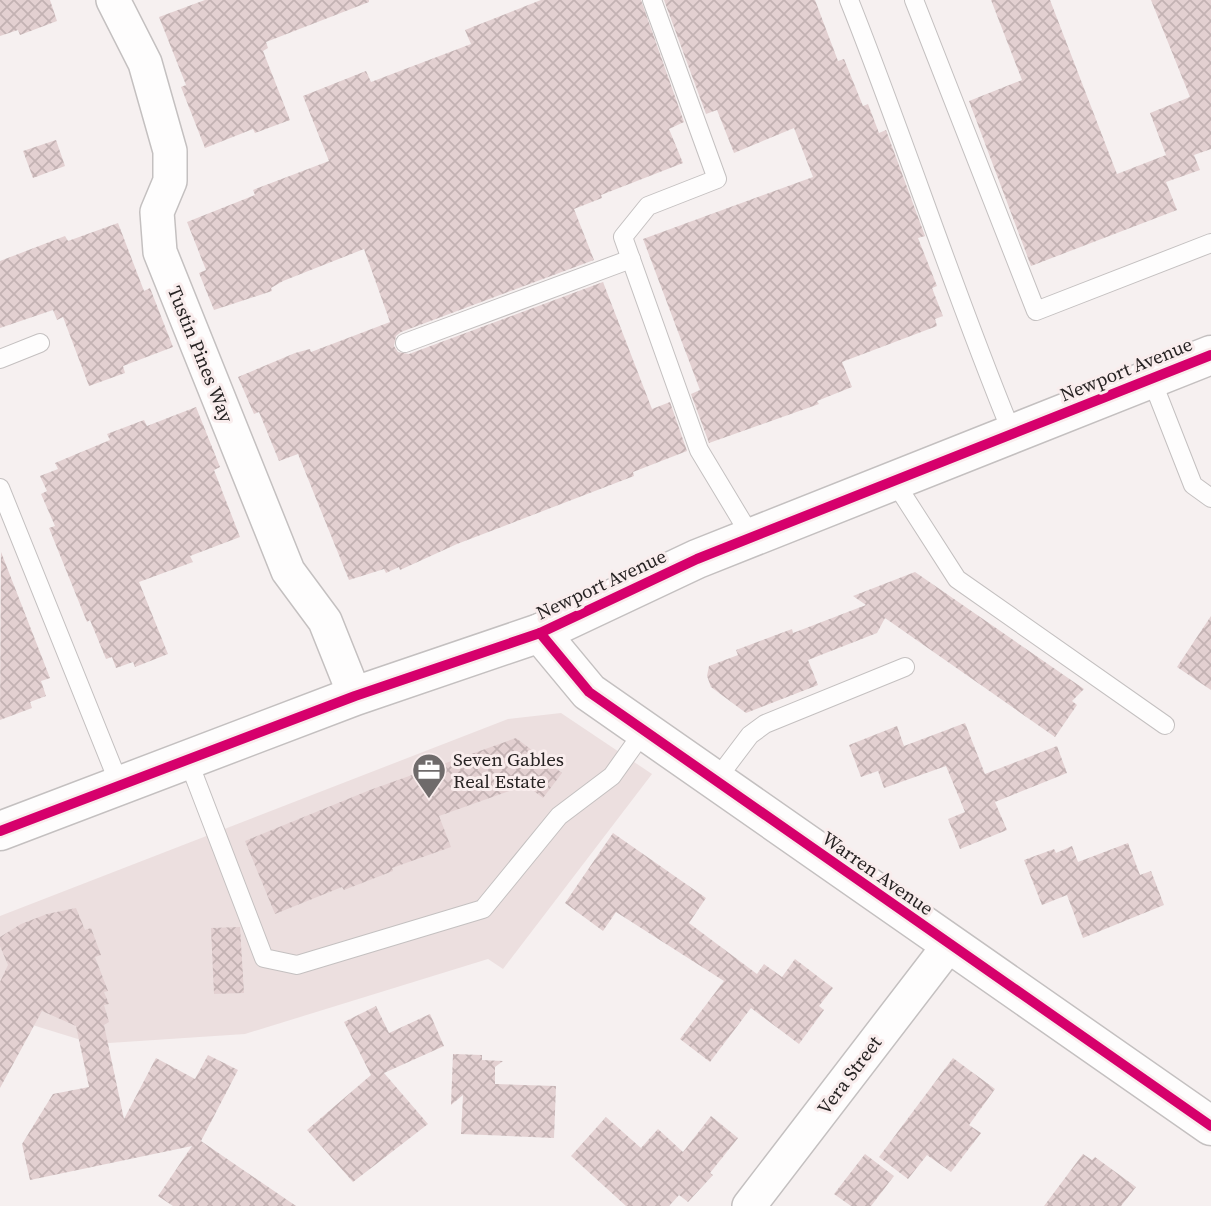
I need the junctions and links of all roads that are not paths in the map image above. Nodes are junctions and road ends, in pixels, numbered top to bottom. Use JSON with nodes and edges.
{"nodes":[{"id":1,"x":113,"y":0,"type":"edge"},
{"id":2,"x":652,"y":0,"type":"edge"},
{"id":3,"x":849,"y":0,"type":"edge"},
{"id":4,"x":914,"y":0,"type":"edge"},
{"id":5,"x":1211,"y":243,"type":"edge"},
{"id":6,"x":631,"y":259,"type":"junction"},
{"id":7,"x":40,"y":343,"type":"dead end"},
{"id":8,"x":405,"y":343,"type":"dead end"},
{"id":9,"x":1211,"y":355,"type":"edge"},
{"id":10,"x":0,"y":359,"type":"edge"},
{"id":11,"x":1151,"y":378,"type":"junction"},
{"id":12,"x":1012,"y":433,"type":"junction"},
{"id":13,"x":894,"y":481,"type":"junction"},
{"id":14,"x":0,"y":488,"type":"edge"},
{"id":15,"x":1211,"y":498,"type":"edge"},
{"id":16,"x":752,"y":538,"type":"junction"},
{"id":17,"x":540,"y":633,"type":"junction"},
{"id":18,"x":905,"y":667,"type":"dead end"},
{"id":19,"x":355,"y":696,"type":"junction"},
{"id":20,"x":1164,"y":725,"type":"dead end"},
{"id":21,"x":645,"y":731,"type":"junction"},
{"id":22,"x":188,"y":760,"type":"junction"},
{"id":23,"x":716,"y":780,"type":"junction"},
{"id":24,"x":120,"y":786,"type":"junction"},
{"id":25,"x":0,"y":831,"type":"edge"},
{"id":26,"x":950,"y":944,"type":"junction"},
{"id":27,"x":1211,"y":1126,"type":"edge"},
{"id":28,"x":749,"y":1206,"type":"edge"}],
"edges":[{"from":1,"to":19,"type":"street","name":"Tustin Pines Way"},
{"from":2,"to":6,"type":"lane"},
{"from":3,"to":12,"type":"lane"},
{"from":4,"to":5,"type":"lane"},
{"from":6,"to":8,"type":"lane"},
{"from":6,"to":16,"type":"lane"},
{"from":7,"to":10,"type":"lane"},
{"from":9,"to":11,"type":"main road","name":"Newport Avenue"},
{"from":11,"to":12,"type":"main road","name":"Newport Avenue"},
{"from":11,"to":15,"type":"lane"},
{"from":12,"to":13,"type":"main road","name":"Newport Avenue"},
{"from":13,"to":16,"type":"main road","name":"Newport Avenue"},
{"from":13,"to":20,"type":"lane"},
{"from":14,"to":24,"type":"lane"},
{"from":16,"to":17,"type":"main road","name":"Newport Avenue"},
{"from":17,"to":19,"type":"main road","name":"Newport Avenue"},
{"from":17,"to":21,"type":"main road","name":"Warren Avenue"},
{"from":18,"to":23,"type":"lane"},
{"from":19,"to":22,"type":"main road","name":"Newport Avenue"},
{"from":21,"to":22,"type":"lane"},
{"from":21,"to":23,"type":"main road","name":"Warren Avenue"},
{"from":22,"to":24,"type":"main road","name":"Newport Avenue"},
{"from":23,"to":26,"type":"main road","name":"Warren Avenue"},
{"from":24,"to":25,"type":"main road","name":"Newport Avenue"},
{"from":26,"to":27,"type":"main road","name":"Warren Avenue"},
{"from":26,"to":28,"type":"street","name":"Vera Street"}]}
